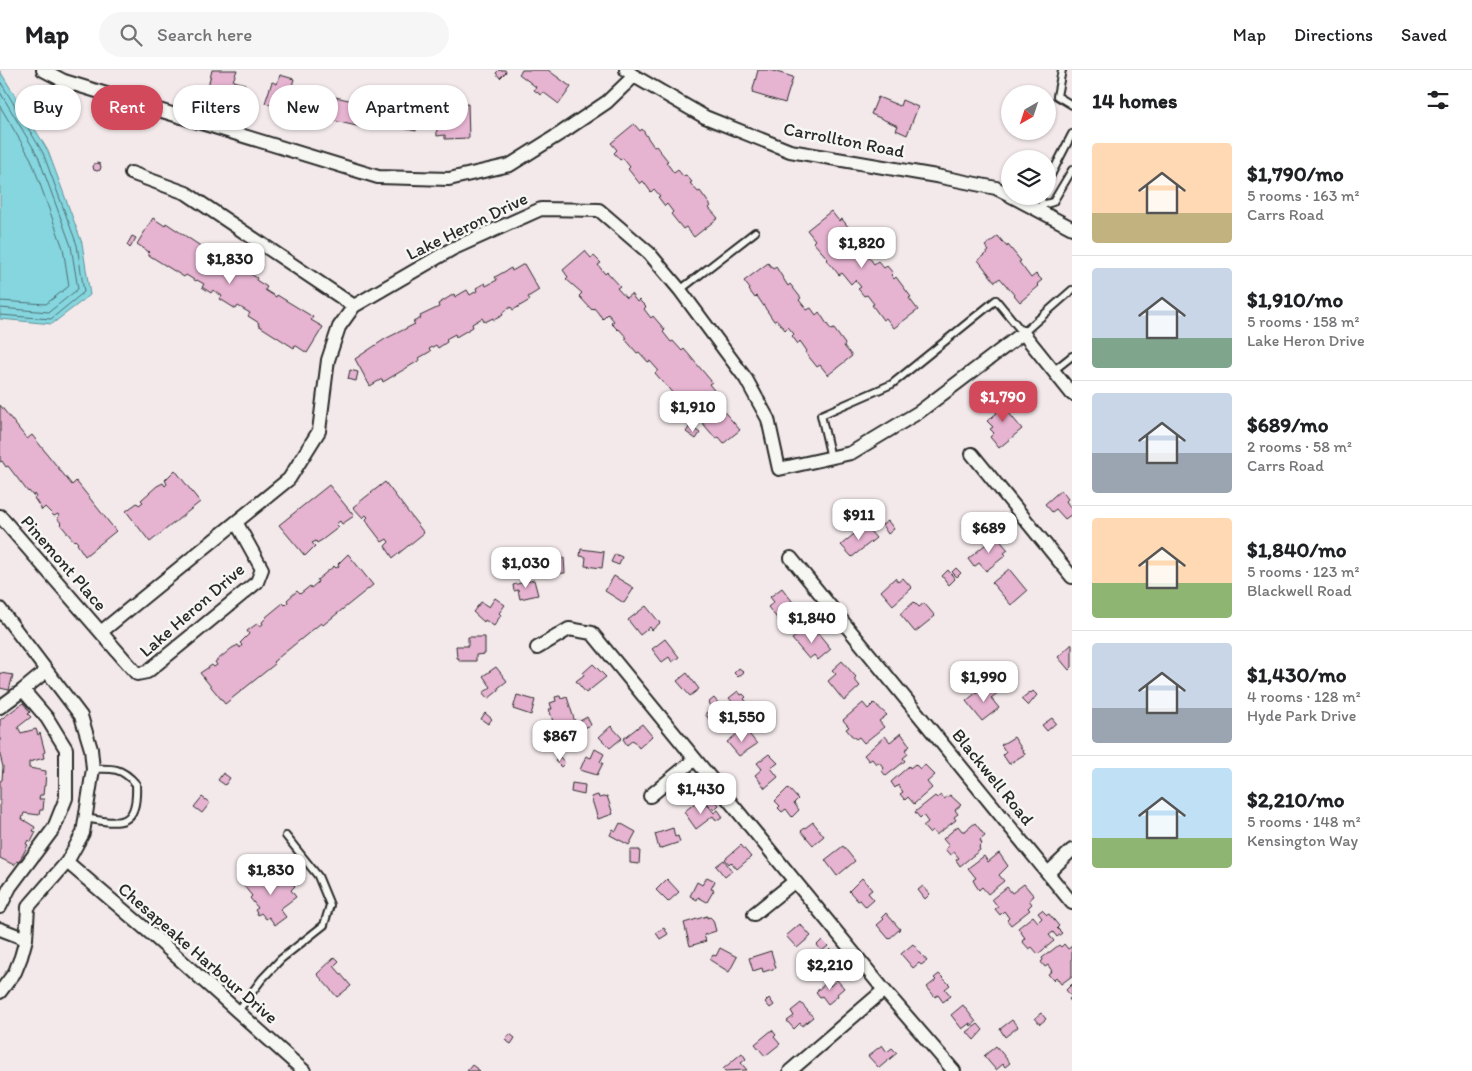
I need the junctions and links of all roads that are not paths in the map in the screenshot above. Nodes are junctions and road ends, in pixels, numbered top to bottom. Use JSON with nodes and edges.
{"nodes":[{"id":1,"x":43,"y":70,"type":"edge"},
{"id":2,"x":1062,"y":70,"type":"edge"},
{"id":3,"x":630,"y":73,"type":"edge"},
{"id":4,"x":1072,"y":105,"type":"edge"},
{"id":5,"x":1072,"y":134,"type":"edge"},
{"id":6,"x":1056,"y":165,"type":"edge"},
{"id":7,"x":1072,"y":170,"type":"edge"},
{"id":8,"x":131,"y":173,"type":"dead end"},
{"id":9,"x":1001,"y":191,"type":"edge"},
{"id":10,"x":1033,"y":205,"type":"edge"},
{"id":11,"x":1040,"y":208,"type":"junction"},
{"id":12,"x":1072,"y":228,"type":"edge"},
{"id":13,"x":755,"y":232,"type":"dead end"},
{"id":14,"x":680,"y":290,"type":"junction"},
{"id":15,"x":1072,"y":290,"type":"edge"},
{"id":16,"x":354,"y":306,"type":"junction"},
{"id":17,"x":1023,"y":333,"type":"junction"},
{"id":18,"x":1072,"y":356,"type":"edge"},
{"id":19,"x":1053,"y":372,"type":"junction"},
{"id":20,"x":1072,"y":394,"type":"edge"},
{"id":21,"x":972,"y":454,"type":"dead end"},
{"id":22,"x":831,"y":458,"type":"junction"},
{"id":23,"x":0,"y":516,"type":"edge"},
{"id":24,"x":236,"y":522,"type":"junction"},
{"id":25,"x":791,"y":558,"type":"dead end"},
{"id":26,"x":1072,"y":577,"type":"edge"},
{"id":27,"x":0,"y":609,"type":"edge"},
{"id":28,"x":101,"y":632,"type":"junction"},
{"id":29,"x":537,"y":648,"type":"dead end"},
{"id":30,"x":46,"y":671,"type":"junction"},
{"id":31,"x":23,"y":690,"type":"junction"},
{"id":32,"x":0,"y":707,"type":"edge"},
{"id":33,"x":695,"y":759,"type":"junction"},
{"id":34,"x":94,"y":769,"type":"junction"},
{"id":35,"x":650,"y":796,"type":"dead end"},
{"id":36,"x":86,"y":818,"type":"junction"},
{"id":37,"x":286,"y":836,"type":"dead end"},
{"id":38,"x":1072,"y":850,"type":"edge"},
{"id":39,"x":67,"y":862,"type":"junction"},
{"id":40,"x":1048,"y":873,"type":"junction"},
{"id":41,"x":795,"y":881,"type":"junction"},
{"id":42,"x":5,"y":883,"type":"edge"},
{"id":43,"x":1072,"y":902,"type":"edge"},
{"id":44,"x":0,"y":908,"type":"edge"},
{"id":45,"x":754,"y":914,"type":"dead end"},
{"id":46,"x":0,"y":929,"type":"edge"},
{"id":47,"x":26,"y":939,"type":"junction"},
{"id":48,"x":884,"y":990,"type":"junction"},
{"id":49,"x":0,"y":992,"type":"edge"},
{"id":50,"x":238,"y":1011,"type":"junction"},
{"id":51,"x":304,"y":1071,"type":"edge"},
{"id":52,"x":790,"y":1071,"type":"edge"},
{"id":53,"x":954,"y":1071,"type":"edge"}],
"edges":[{"from":1,"to":3,"type":"street"},
{"from":2,"to":4,"type":"lane"},
{"from":3,"to":9,"type":"street","name":"Carrollton Road"},
{"from":5,"to":6,"type":"lane"},
{"from":7,"to":11,"type":"lane"},
{"from":8,"to":16,"type":"street"},
{"from":10,"to":11,"type":"street","name":"Carrollton Road"},
{"from":11,"to":12,"type":"street","name":"Carrollton Road"},
{"from":13,"to":14,"type":"lane"},
{"from":14,"to":16,"type":"street","name":"Lake Heron Drive"},
{"from":14,"to":22,"type":"street","name":"Lake Heron Drive"},
{"from":15,"to":17,"type":"lane"},
{"from":16,"to":24,"type":"street","name":"Lake Heron Drive"},
{"from":17,"to":19,"type":"street"},
{"from":17,"to":22,"type":"street"},
{"from":17,"to":22,"type":"lane"},
{"from":18,"to":19,"type":"lane"},
{"from":19,"to":20,"type":"street"},
{"from":21,"to":26,"type":"street"},
{"from":23,"to":28,"type":"street","name":"Pinemont Place"},
{"from":24,"to":28,"type":"street","name":"Lake Heron Drive"},
{"from":24,"to":28,"type":"street","name":"Lake Heron Drive"},
{"from":25,"to":40,"type":"street","name":"Blackwell Road"},
{"from":27,"to":30,"type":"street"},
{"from":29,"to":33,"type":"street"},
{"from":30,"to":31,"type":"street"},
{"from":30,"to":34,"type":"street"},
{"from":31,"to":32,"type":"street"},
{"from":31,"to":42,"type":"street"},
{"from":33,"to":35,"type":"street"},
{"from":33,"to":41,"type":"street"},
{"from":34,"to":36,"type":"street"},
{"from":34,"to":36,"type":"lane"},
{"from":36,"to":39,"type":"street"},
{"from":37,"to":50,"type":"lane"},
{"from":38,"to":40,"type":"street"},
{"from":39,"to":47,"type":"street"},
{"from":39,"to":50,"type":"street","name":"Chesapeake Harbour Drive"},
{"from":40,"to":43,"type":"street","name":"Blackwell Road"},
{"from":41,"to":45,"type":"street"},
{"from":41,"to":48,"type":"street"},
{"from":42,"to":44,"type":"street"},
{"from":46,"to":47,"type":"street"},
{"from":47,"to":49,"type":"street"},
{"from":48,"to":52,"type":"street"},
{"from":48,"to":53,"type":"street"},
{"from":50,"to":51,"type":"street","name":"Chesapeake Harbour Drive"}]}
